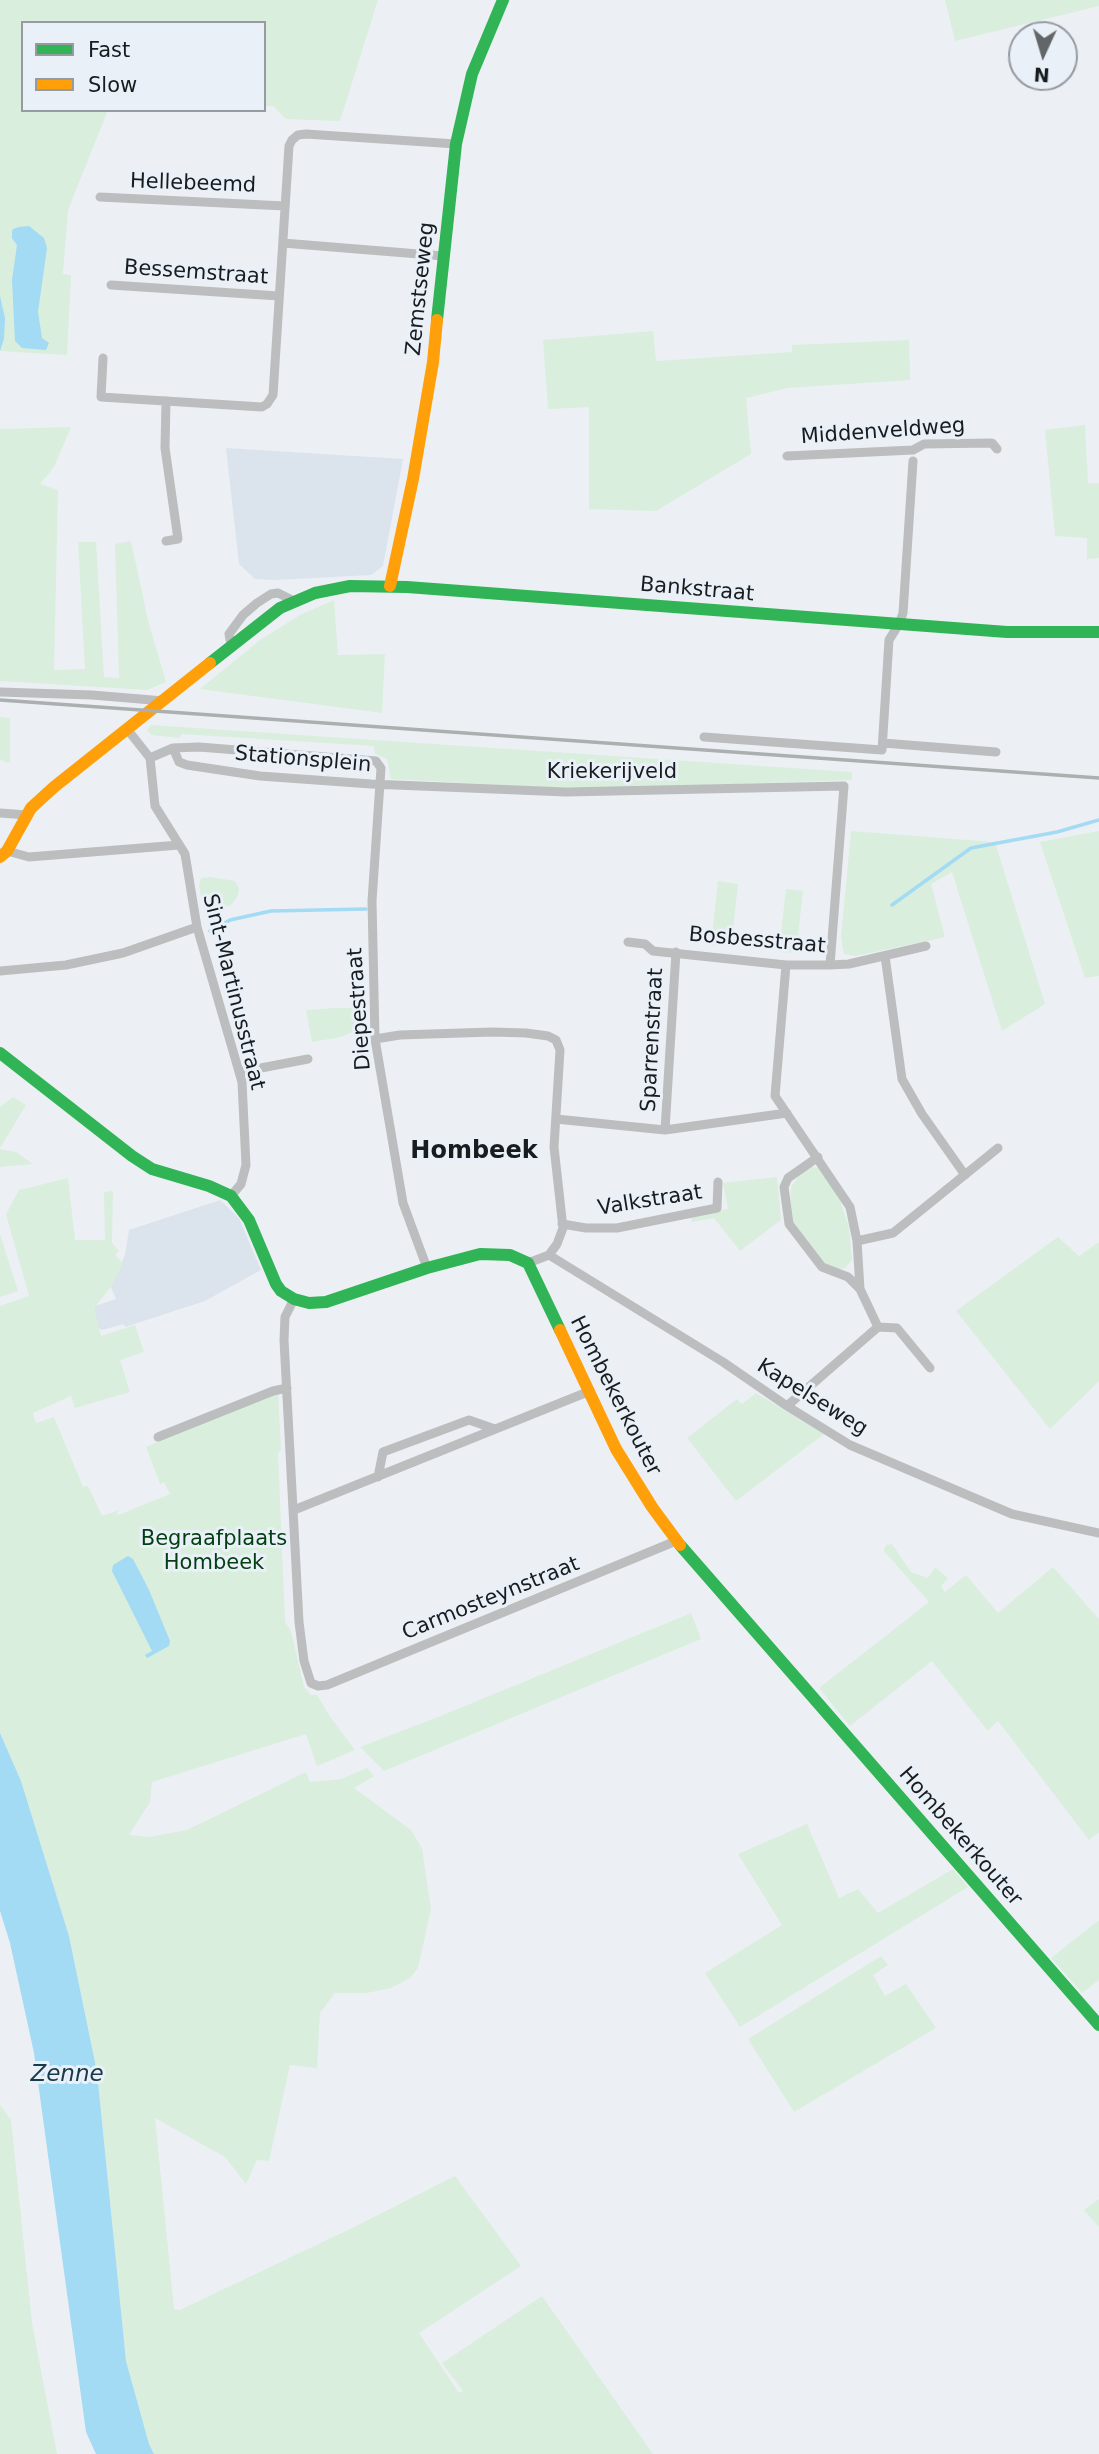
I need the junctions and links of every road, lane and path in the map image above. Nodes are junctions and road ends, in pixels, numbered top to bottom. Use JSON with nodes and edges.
{"nodes":[{"id":1,"x":503,"y":0,"type":"edge"},
{"id":2,"x":456,"y":144,"type":"junction"},
{"id":3,"x":100,"y":197,"type":"dead end"},
{"id":4,"x":285,"y":206,"type":"junction"},
{"id":5,"x":283,"y":243,"type":"junction"},
{"id":6,"x":443,"y":256,"type":"junction"},
{"id":7,"x":111,"y":285,"type":"dead end"},
{"id":8,"x":279,"y":296,"type":"junction"},
{"id":9,"x":103,"y":358,"type":"dead end"},
{"id":10,"x":166,"y":401,"type":"junction"},
{"id":11,"x":997,"y":449,"type":"dead end"},
{"id":12,"x":788,"y":456,"type":"dead end"},
{"id":13,"x":913,"y":461,"type":"dead end"},
{"id":14,"x":166,"y":541,"type":"dead end"},
{"id":15,"x":390,"y":586,"type":"junction"},
{"id":16,"x":900,"y":624,"type":"junction"},
{"id":17,"x":1099,"y":632,"type":"edge"},
{"id":18,"x":0,"y":692,"type":"edge"},
{"id":19,"x":164,"y":701,"type":"junction"},
{"id":20,"x":127,"y":729,"type":"junction"},
{"id":21,"x":704,"y":737,"type":"dead end"},
{"id":22,"x":883,"y":743,"type":"junction"},
{"id":23,"x":173,"y":748,"type":"junction"},
{"id":24,"x":996,"y":752,"type":"dead end"},
{"id":25,"x":150,"y":758,"type":"junction"},
{"id":26,"x":381,"y":784,"type":"junction"},
{"id":27,"x":0,"y":814,"type":"edge"},
{"id":28,"x":27,"y":815,"type":"junction"},
{"id":29,"x":179,"y":845,"type":"junction"},
{"id":30,"x":3,"y":854,"type":"edge"},
{"id":31,"x":197,"y":927,"type":"junction"},
{"id":32,"x":628,"y":942,"type":"dead end"},
{"id":33,"x":926,"y":946,"type":"dead end"},
{"id":34,"x":676,"y":952,"type":"junction"},
{"id":35,"x":885,"y":956,"type":"junction"},
{"id":36,"x":786,"y":965,"type":"junction"},
{"id":37,"x":830,"y":965,"type":"junction"},
{"id":38,"x":0,"y":971,"type":"edge"},
{"id":39,"x":375,"y":1039,"type":"junction"},
{"id":40,"x":0,"y":1053,"type":"edge"},
{"id":41,"x":309,"y":1059,"type":"dead end"},
{"id":42,"x":240,"y":1073,"type":"junction"},
{"id":43,"x":787,"y":1114,"type":"junction"},
{"id":44,"x":556,"y":1119,"type":"junction"},
{"id":45,"x":665,"y":1130,"type":"junction"},
{"id":46,"x":998,"y":1148,"type":"dead end"},
{"id":47,"x":818,"y":1157,"type":"junction"},
{"id":48,"x":965,"y":1175,"type":"junction"},
{"id":49,"x":718,"y":1182,"type":"dead end"},
{"id":50,"x":231,"y":1196,"type":"junction"},
{"id":51,"x":562,"y":1224,"type":"junction"},
{"id":52,"x":857,"y":1241,"type":"junction"},
{"id":53,"x":549,"y":1255,"type":"junction"},
{"id":54,"x":528,"y":1263,"type":"junction"},
{"id":55,"x":427,"y":1268,"type":"junction"},
{"id":56,"x":860,"y":1289,"type":"junction"},
{"id":57,"x":294,"y":1300,"type":"junction"},
{"id":58,"x":878,"y":1327,"type":"junction"},
{"id":59,"x":930,"y":1368,"type":"dead end"},
{"id":60,"x":287,"y":1388,"type":"junction"},
{"id":61,"x":590,"y":1391,"type":"junction"},
{"id":62,"x":787,"y":1406,"type":"junction"},
{"id":63,"x":495,"y":1429,"type":"junction"},
{"id":64,"x":158,"y":1437,"type":"dead end"},
{"id":65,"x":378,"y":1477,"type":"junction"},
{"id":66,"x":294,"y":1510,"type":"junction"},
{"id":67,"x":1099,"y":1533,"type":"edge"},
{"id":68,"x":676,"y":1541,"type":"junction"},
{"id":69,"x":1099,"y":2025,"type":"edge"}],
"edges":[{"from":1,"to":2,"type":"street","name":"Zemstseweg"},
{"from":2,"to":4,"type":"street"},
{"from":2,"to":6,"type":"street","name":"Zemstseweg"},
{"from":3,"to":4,"type":"street","name":"Hellebeemd"},
{"from":4,"to":5,"type":"street"},
{"from":5,"to":6,"type":"street"},
{"from":5,"to":8,"type":"street"},
{"from":6,"to":15,"type":"street","name":"Zemstseweg"},
{"from":7,"to":8,"type":"street","name":"Bessemstraat"},
{"from":8,"to":10,"type":"street"},
{"from":9,"to":10,"type":"street"},
{"from":10,"to":14,"type":"street"},
{"from":11,"to":12,"type":"street","name":"Middenveldweg"},
{"from":13,"to":16,"type":"street","name":"Middenveldweg"},
{"from":15,"to":16,"type":"street","name":"Bankstraat"},
{"from":15,"to":19,"type":"street","name":"Bankstraat"},
{"from":16,"to":17,"type":"street","name":"Bankstraat"},
{"from":16,"to":22,"type":"street","name":"Middenveldweg"},
{"from":18,"to":19,"type":"street"},
{"from":19,"to":20,"type":"street","name":"Bankstraat"},
{"from":20,"to":25,"type":"street"},
{"from":20,"to":28,"type":"street","name":"Bankstraat"},
{"from":21,"to":22,"type":"street"},
{"from":22,"to":24,"type":"street"},
{"from":23,"to":25,"type":"street","name":"Stationsplein"},
{"from":23,"to":26,"type":"street","name":"Stationsplein"},
{"from":23,"to":26,"type":"street","name":"Stationsplein"},
{"from":25,"to":29,"type":"street","name":"Sint-Martinusstraat"},
{"from":26,"to":37,"type":"street","name":"Kriekerijveld"},
{"from":26,"to":39,"type":"street","name":"Diepestraat"},
{"from":27,"to":28,"type":"street"},
{"from":28,"to":30,"type":"street","name":"Bankstraat"},
{"from":29,"to":30,"type":"street"},
{"from":29,"to":31,"type":"street","name":"Sint-Martinusstraat"},
{"from":31,"to":38,"type":"street"},
{"from":31,"to":42,"type":"street","name":"Sint-Martinusstraat"},
{"from":32,"to":34,"type":"street","name":"Bosbesstraat"},
{"from":33,"to":35,"type":"street","name":"Bosbesstraat"},
{"from":34,"to":36,"type":"street","name":"Bosbesstraat"},
{"from":34,"to":45,"type":"street","name":"Sparrenstraat"},
{"from":35,"to":37,"type":"street","name":"Bosbesstraat"},
{"from":35,"to":48,"type":"street"},
{"from":36,"to":37,"type":"street","name":"Bosbesstraat"},
{"from":36,"to":43,"type":"street"},
{"from":39,"to":44,"type":"street"},
{"from":39,"to":55,"type":"street","name":"Diepestraat"},
{"from":40,"to":50,"type":"street"},
{"from":41,"to":42,"type":"street"},
{"from":42,"to":50,"type":"street","name":"Sint-Martinusstraat"},
{"from":43,"to":45,"type":"street"},
{"from":43,"to":47,"type":"street"},
{"from":44,"to":45,"type":"street"},
{"from":44,"to":51,"type":"street"},
{"from":46,"to":48,"type":"street"},
{"from":47,"to":52,"type":"street"},
{"from":47,"to":56,"type":"street"},
{"from":48,"to":52,"type":"street"},
{"from":49,"to":51,"type":"street","name":"Valkstraat"},
{"from":50,"to":57,"type":"street"},
{"from":51,"to":53,"type":"street"},
{"from":52,"to":56,"type":"street"},
{"from":53,"to":54,"type":"street"},
{"from":53,"to":62,"type":"street","name":"Kapelseweg"},
{"from":54,"to":55,"type":"street"},
{"from":54,"to":61,"type":"street","name":"Hombekerkouter"},
{"from":55,"to":57,"type":"street"},
{"from":56,"to":58,"type":"street"},
{"from":57,"to":60,"type":"street"},
{"from":58,"to":59,"type":"street"},
{"from":58,"to":62,"type":"street"},
{"from":60,"to":64,"type":"street"},
{"from":60,"to":66,"type":"street"},
{"from":61,"to":63,"type":"street"},
{"from":61,"to":68,"type":"street","name":"Hombekerkouter"},
{"from":62,"to":67,"type":"street","name":"Kapelseweg"},
{"from":63,"to":65,"type":"street"},
{"from":63,"to":65,"type":"street"},
{"from":65,"to":66,"type":"street"},
{"from":66,"to":68,"type":"street","name":"Carmosteynstraat"},
{"from":68,"to":69,"type":"street","name":"Hombekerkouter"}]}
